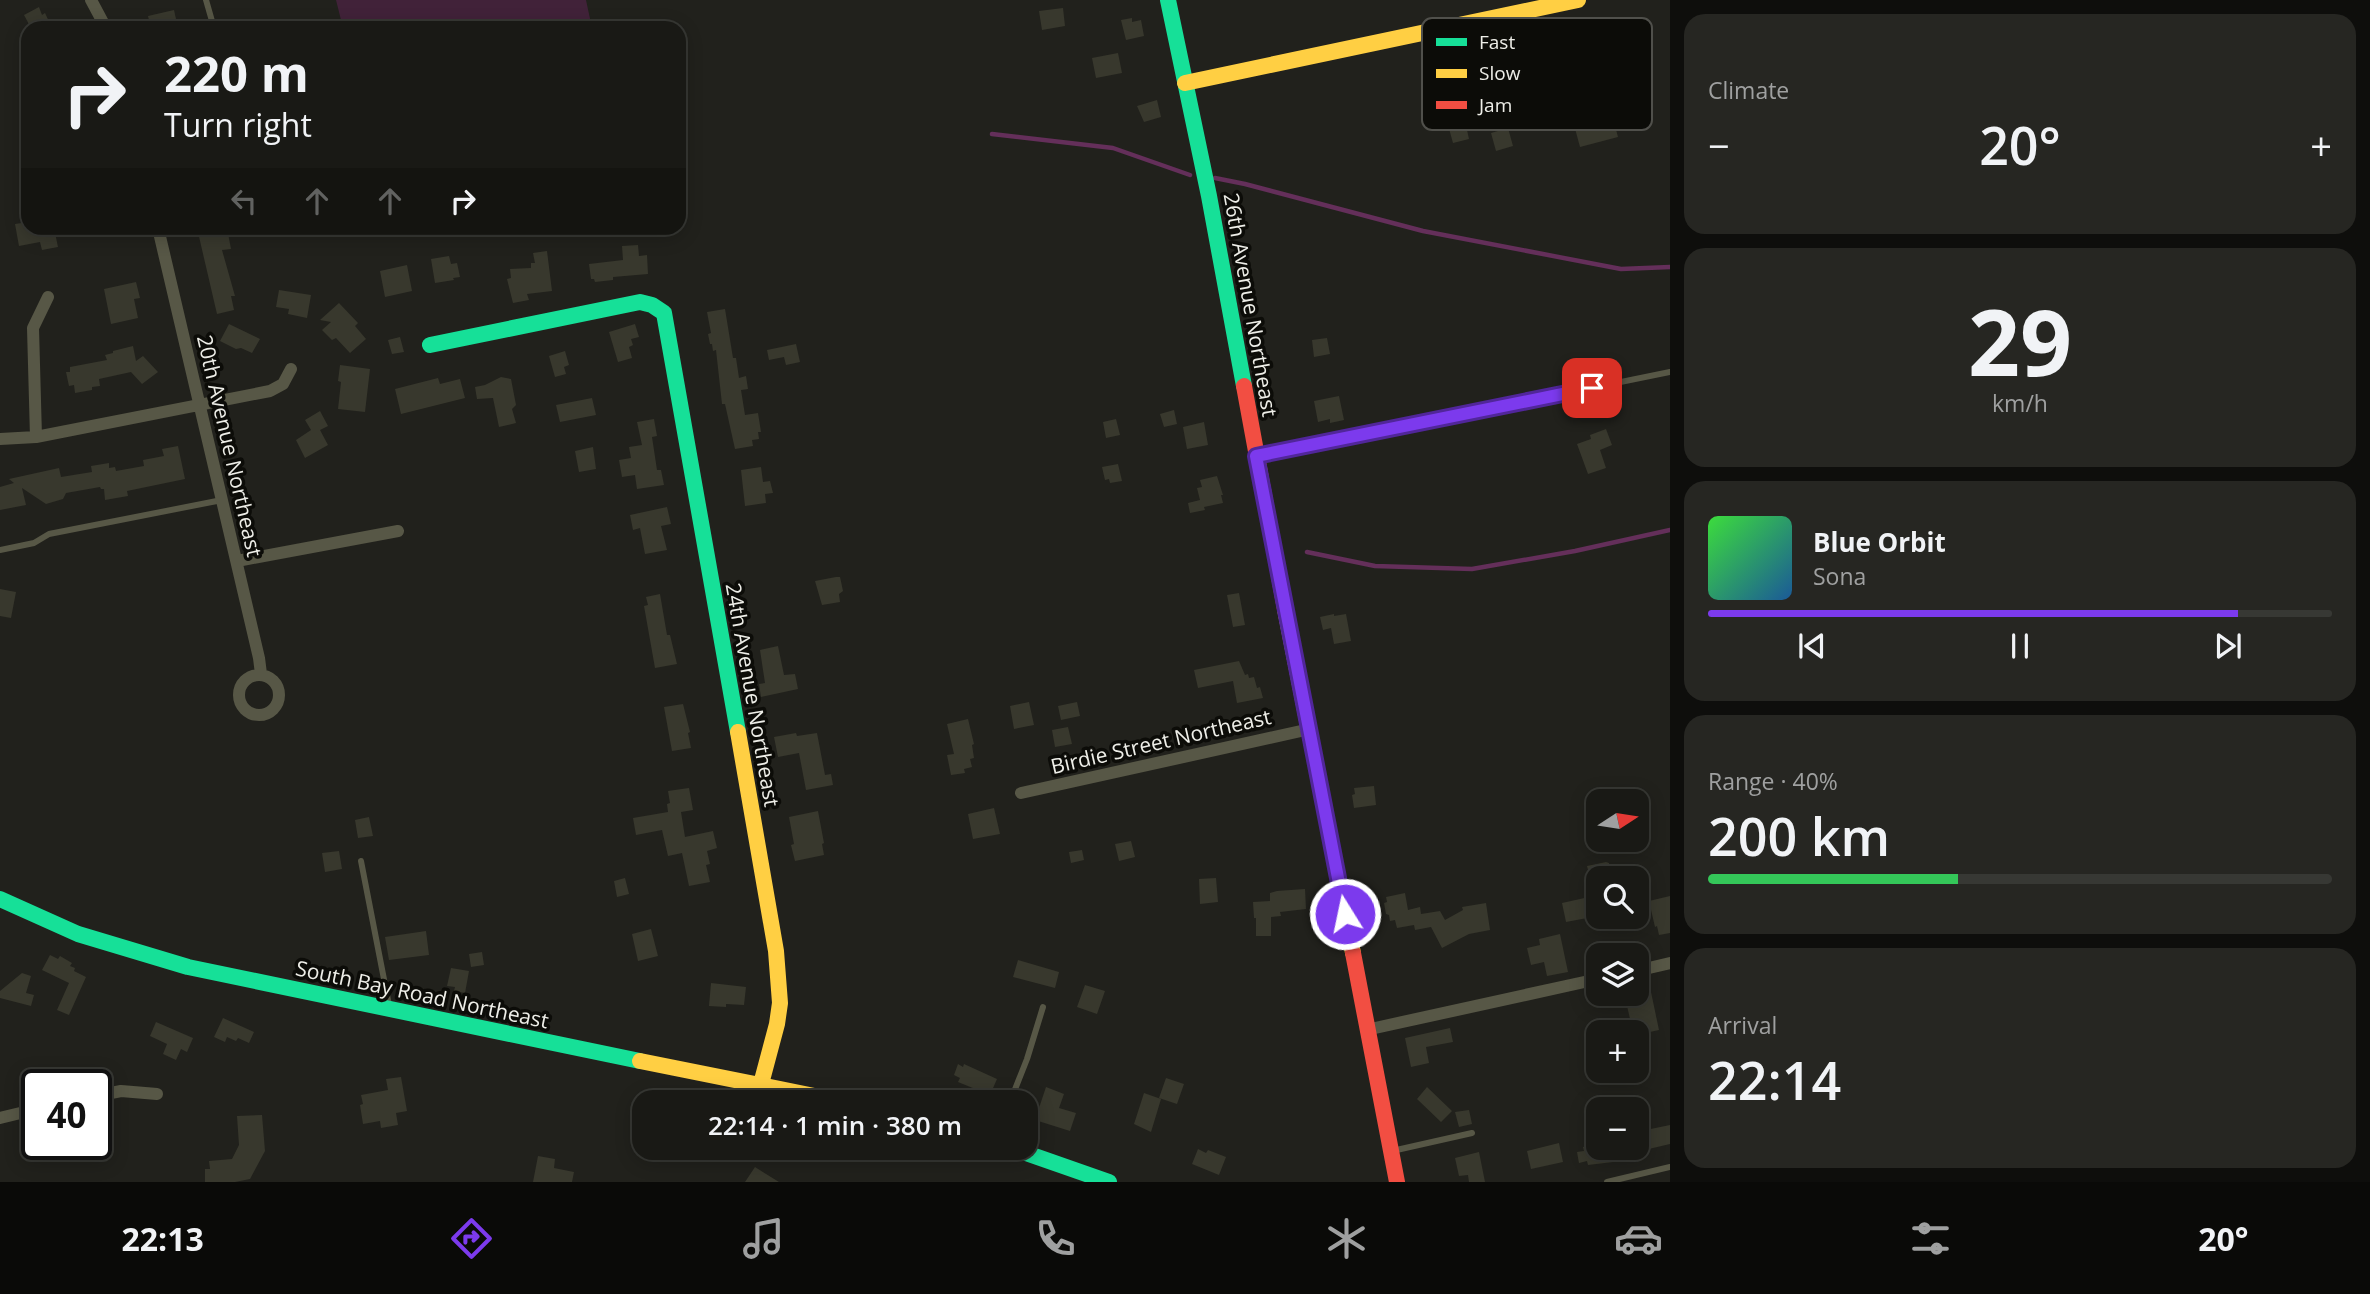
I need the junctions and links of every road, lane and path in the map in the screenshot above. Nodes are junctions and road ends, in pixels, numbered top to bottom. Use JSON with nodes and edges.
{"nodes":[{"id":1,"x":91,"y":0,"type":"edge"},
{"id":2,"x":206,"y":0,"type":"edge"},
{"id":3,"x":1168,"y":0,"type":"edge"},
{"id":4,"x":1578,"y":0,"type":"edge"},
{"id":5,"x":1493,"y":18,"type":"edge"},
{"id":6,"x":102,"y":21,"type":"edge"},
{"id":7,"x":212,"y":21,"type":"edge"},
{"id":8,"x":1422,"y":33,"type":"edge"},
{"id":9,"x":1185,"y":83,"type":"junction"},
{"id":10,"x":160,"y":235,"type":"edge"},
{"id":11,"x":48,"y":297,"type":"dead end"},
{"id":12,"x":430,"y":345,"type":"dead end"},
{"id":13,"x":290,"y":369,"type":"dead end"},
{"id":14,"x":1670,"y":372,"type":"edge"},
{"id":15,"x":200,"y":405,"type":"junction"},
{"id":16,"x":36,"y":438,"type":"junction"},
{"id":17,"x":0,"y":439,"type":"edge"},
{"id":18,"x":1256,"y":456,"type":"junction"},
{"id":19,"x":222,"y":500,"type":"junction"},
{"id":20,"x":398,"y":531,"type":"dead end"},
{"id":21,"x":0,"y":550,"type":"edge"},
{"id":22,"x":237,"y":561,"type":"junction"},
{"id":23,"x":261,"y":674,"type":"dead end"},
{"id":24,"x":1310,"y":729,"type":"junction"},
{"id":25,"x":1021,"y":793,"type":"dead end"},
{"id":26,"x":361,"y":861,"type":"dead end"},
{"id":27,"x":0,"y":899,"type":"edge"},
{"id":28,"x":1670,"y":963,"type":"edge"},
{"id":29,"x":1649,"y":968,"type":"edge"},
{"id":30,"x":1586,"y":982,"type":"edge"},
{"id":31,"x":1043,"y":1007,"type":"dead end"},
{"id":32,"x":390,"y":1011,"type":"junction"},
{"id":33,"x":1366,"y":1030,"type":"junction"},
{"id":34,"x":761,"y":1084,"type":"junction"},
{"id":35,"x":789,"y":1090,"type":"edge"},
{"id":36,"x":1014,"y":1090,"type":"edge"},
{"id":37,"x":112,"y":1093,"type":"edge"},
{"id":38,"x":157,"y":1094,"type":"dead end"},
{"id":39,"x":21,"y":1113,"type":"edge"},
{"id":40,"x":0,"y":1118,"type":"edge"},
{"id":41,"x":1472,"y":1133,"type":"dead end"},
{"id":42,"x":1391,"y":1152,"type":"junction"},
{"id":43,"x":1038,"y":1157,"type":"edge"},
{"id":44,"x":1670,"y":1167,"type":"edge"},
{"id":45,"x":1109,"y":1182,"type":"edge"},
{"id":46,"x":1396,"y":1182,"type":"edge"},
{"id":47,"x":1607,"y":1182,"type":"edge"}],
"edges":[{"from":1,"to":6,"type":"street"},
{"from":2,"to":7,"type":"lane"},
{"from":3,"to":9,"type":"street","name":"26th Avenue Northeast"},
{"from":4,"to":5,"type":"street"},
{"from":8,"to":9,"type":"street"},
{"from":9,"to":18,"type":"street","name":"26th Avenue Northeast"},
{"from":10,"to":15,"type":"street","name":"20th Avenue Northeast"},
{"from":11,"to":16,"type":"street"},
{"from":12,"to":34,"type":"street","name":"24th Avenue Northeast"},
{"from":13,"to":15,"type":"street"},
{"from":14,"to":18,"type":"lane"},
{"from":15,"to":16,"type":"street"},
{"from":15,"to":19,"type":"street","name":"20th Avenue Northeast"},
{"from":16,"to":17,"type":"street"},
{"from":18,"to":24,"type":"street","name":"26th Avenue Northeast"},
{"from":19,"to":21,"type":"lane"},
{"from":19,"to":22,"type":"street","name":"20th Avenue Northeast"},
{"from":20,"to":22,"type":"street"},
{"from":22,"to":23,"type":"street","name":"20th Avenue Northeast"},
{"from":24,"to":25,"type":"street","name":"Birdie Street Northeast"},
{"from":24,"to":33,"type":"street","name":"26th Avenue Northeast"},
{"from":26,"to":32,"type":"lane"},
{"from":27,"to":32,"type":"street","name":"South Bay Road Northeast"},
{"from":28,"to":29,"type":"street"},
{"from":30,"to":33,"type":"street"},
{"from":31,"to":36,"type":"lane"},
{"from":32,"to":34,"type":"street","name":"South Bay Road Northeast"},
{"from":33,"to":42,"type":"street","name":"26th Avenue Northeast"},
{"from":34,"to":35,"type":"street","name":"South Bay Road Northeast"},
{"from":37,"to":38,"type":"street"},
{"from":39,"to":40,"type":"street"},
{"from":41,"to":42,"type":"lane"},
{"from":42,"to":46,"type":"street","name":"26th Avenue Northeast"},
{"from":43,"to":45,"type":"street"},
{"from":44,"to":47,"type":"lane"}]}
